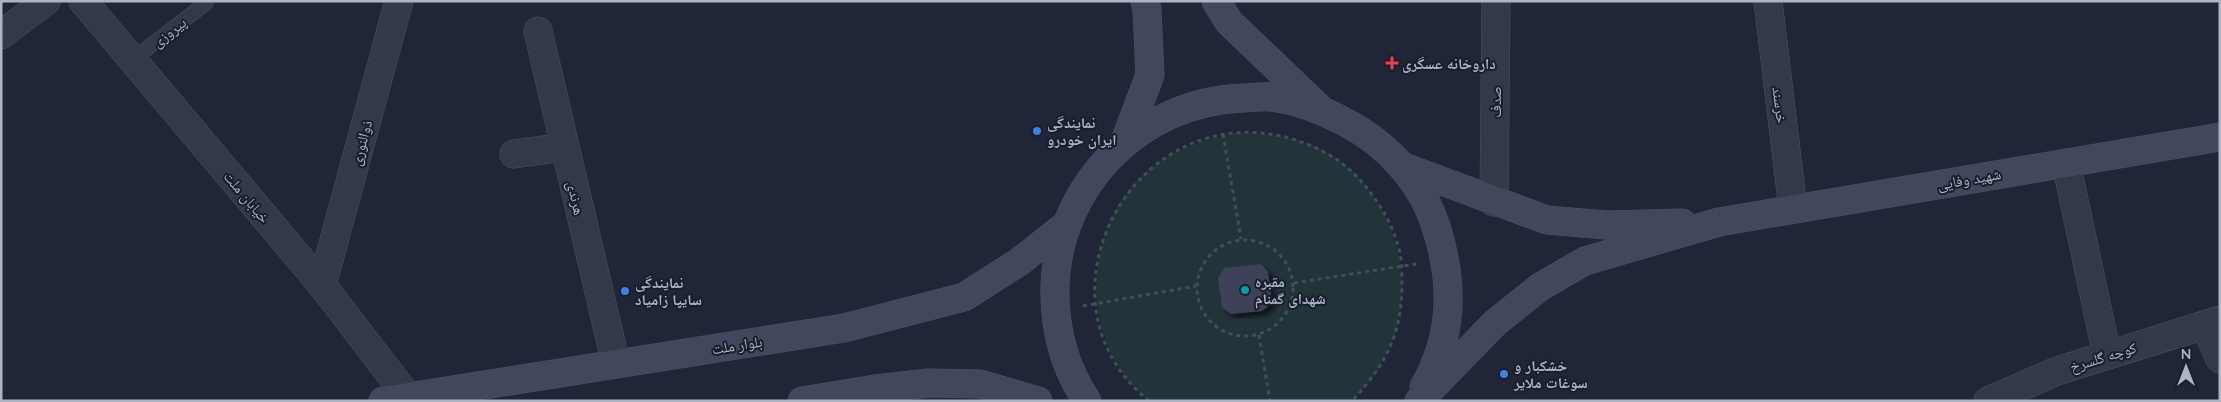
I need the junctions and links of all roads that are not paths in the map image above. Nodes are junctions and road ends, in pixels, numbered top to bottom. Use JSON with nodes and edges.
{"nodes":[{"id":1,"x":46,"y":1,"type":"edge"},
{"id":2,"x":83,"y":1,"type":"edge"},
{"id":3,"x":399,"y":1,"type":"edge"},
{"id":4,"x":1145,"y":1,"type":"edge"},
{"id":5,"x":1216,"y":1,"type":"edge"},
{"id":6,"x":1496,"y":1,"type":"edge"},
{"id":7,"x":1768,"y":1,"type":"edge"},
{"id":8,"x":206,"y":3,"type":"dead end"},
{"id":9,"x":538,"y":31,"type":"dead end"},
{"id":10,"x":1,"y":35,"type":"edge"},
{"id":11,"x":132,"y":60,"type":"junction"},
{"id":12,"x":1320,"y":109,"type":"junction"},
{"id":13,"x":2220,"y":137,"type":"edge"},
{"id":14,"x":1125,"y":141,"type":"junction"},
{"id":15,"x":564,"y":147,"type":"junction"},
{"id":16,"x":514,"y":154,"type":"dead end"},
{"id":17,"x":2066,"y":163,"type":"junction"},
{"id":18,"x":1404,"y":168,"type":"junction"},
{"id":19,"x":1494,"y":202,"type":"junction"},
{"id":20,"x":1793,"y":209,"type":"junction"},
{"id":21,"x":1719,"y":222,"type":"junction"},
{"id":22,"x":1066,"y":225,"type":"junction"},
{"id":23,"x":322,"y":286,"type":"junction"},
{"id":24,"x":2212,"y":322,"type":"edge"},
{"id":25,"x":2107,"y":355,"type":"junction"},
{"id":26,"x":2220,"y":359,"type":"edge"},
{"id":27,"x":616,"y":364,"type":"junction"},
{"id":28,"x":396,"y":399,"type":"edge"},
{"id":29,"x":802,"y":401,"type":"edge"},
{"id":30,"x":1038,"y":401,"type":"edge"},
{"id":31,"x":1087,"y":401,"type":"edge"},
{"id":32,"x":1418,"y":401,"type":"edge"},
{"id":33,"x":1988,"y":401,"type":"edge"}],
"edges":[{"from":1,"to":10,"type":"street"},
{"from":2,"to":11,"type":"street","name":"خیابان ملت"},
{"from":3,"to":23,"type":"street","name":"ذوالنوری"},
{"from":4,"to":14,"type":"main road"},
{"from":5,"to":12,"type":"main road"},
{"from":6,"to":19,"type":"street","name":"صدف"},
{"from":7,"to":20,"type":"street","name":"خرسند"},
{"from":8,"to":11,"type":"lane","name":"پیروزی"},
{"from":9,"to":15,"type":"street","name":"هرندی"},
{"from":11,"to":23,"type":"street","name":"خیابان ملت"},
{"from":12,"to":14,"type":"main road"},
{"from":12,"to":18,"type":"main road"},
{"from":13,"to":17,"type":"main road","name":"شهید وفایی"},
{"from":14,"to":22,"type":"main road"},
{"from":15,"to":16,"type":"street"},
{"from":15,"to":27,"type":"street","name":"هرندی"},
{"from":17,"to":20,"type":"main road","name":"شهید وفایی"},
{"from":17,"to":25,"type":"street"},
{"from":18,"to":19,"type":"main road"},
{"from":18,"to":32,"type":"main road"},
{"from":19,"to":21,"type":"main road"},
{"from":20,"to":21,"type":"main road","name":"شهید وفایی"},
{"from":21,"to":32,"type":"main road"},
{"from":22,"to":27,"type":"main road","name":"بلوار ملت"},
{"from":22,"to":31,"type":"main road"},
{"from":23,"to":28,"type":"street","name":"خیابان ملت"},
{"from":24,"to":25,"type":"street","name":"کوچه گلسرخ"},
{"from":24,"to":26,"type":"street"},
{"from":25,"to":33,"type":"street","name":"کوچه گلسرخ"},
{"from":27,"to":28,"type":"main road","name":"بلوار ملت"},
{"from":29,"to":30,"type":"main road"}]}
